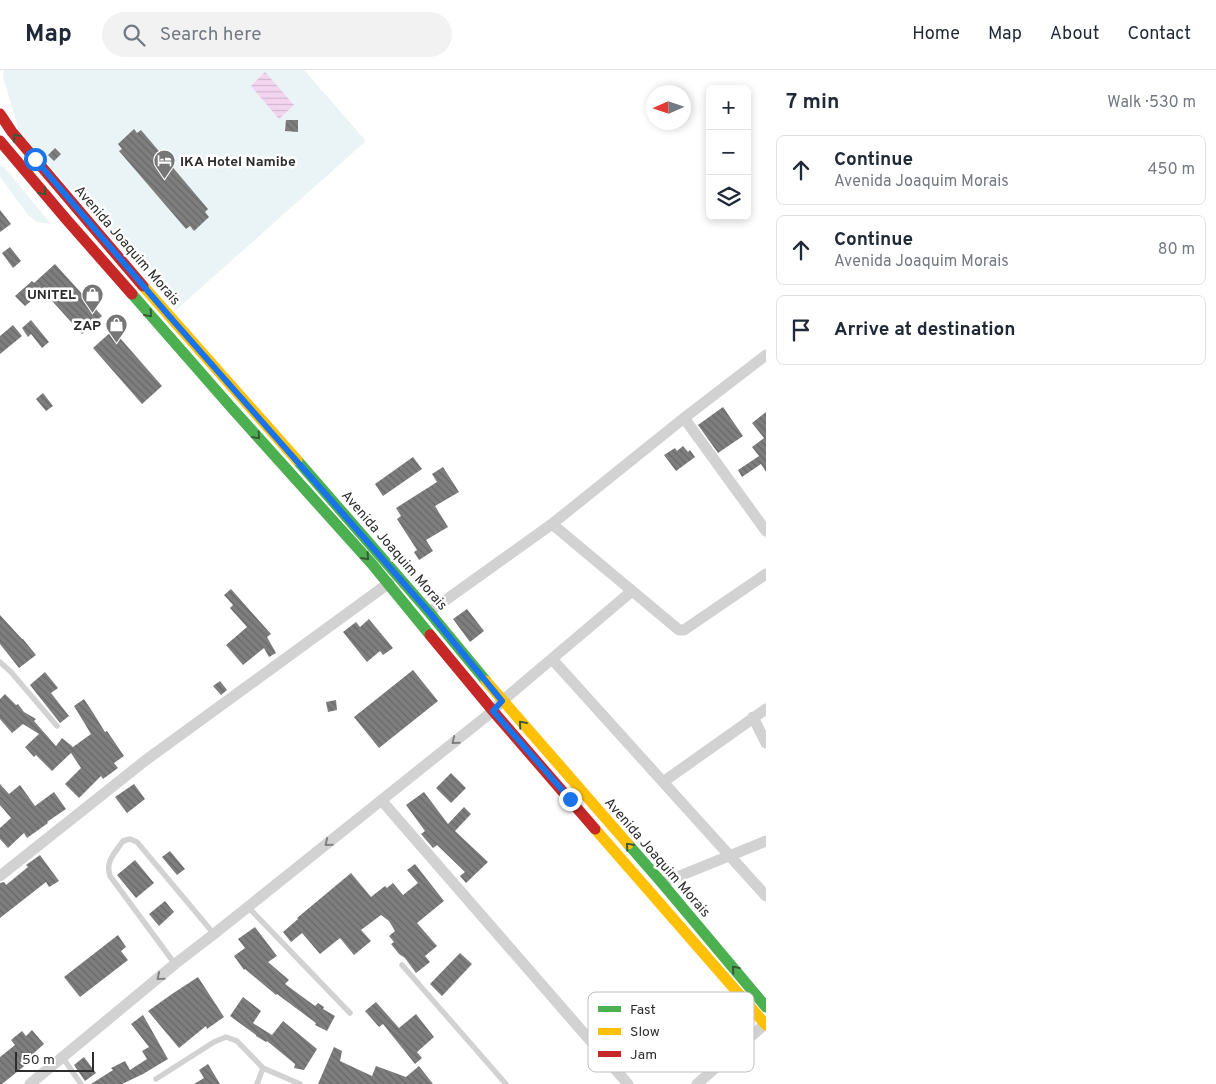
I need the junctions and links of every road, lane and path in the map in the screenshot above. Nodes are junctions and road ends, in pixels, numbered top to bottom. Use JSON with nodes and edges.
{"nodes":[{"id":1,"x":0,"y":114,"type":"edge"},
{"id":2,"x":0,"y":141,"type":"edge"},
{"id":3,"x":766,"y":355,"type":"edge"},
{"id":4,"x":684,"y":418,"type":"junction"},
{"id":5,"x":552,"y":524,"type":"junction"},
{"id":6,"x":766,"y":531,"type":"edge"},
{"id":7,"x":766,"y":574,"type":"edge"},
{"id":8,"x":388,"y":583,"type":"junction"},
{"id":9,"x":632,"y":591,"type":"junction"},
{"id":10,"x":429,"y":612,"type":"junction"},
{"id":11,"x":552,"y":659,"type":"junction"},
{"id":12,"x":0,"y":662,"type":"edge"},
{"id":13,"x":502,"y":701,"type":"junction"},
{"id":14,"x":766,"y":709,"type":"edge"},
{"id":15,"x":493,"y":711,"type":"junction"},
{"id":16,"x":753,"y":717,"type":"junction"},
{"id":17,"x":57,"y":726,"type":"dead end"},
{"id":18,"x":766,"y":743,"type":"edge"},
{"id":19,"x":664,"y":782,"type":"junction"},
{"id":20,"x":382,"y":801,"type":"junction"},
{"id":21,"x":766,"y":841,"type":"edge"},
{"id":22,"x":730,"y":856,"type":"junction"},
{"id":23,"x":0,"y":876,"type":"edge"},
{"id":24,"x":662,"y":883,"type":"junction"},
{"id":25,"x":766,"y":896,"type":"edge"},
{"id":26,"x":248,"y":907,"type":"junction"},
{"id":27,"x":214,"y":934,"type":"junction"},
{"id":28,"x":175,"y":964,"type":"junction"},
{"id":29,"x":402,"y":965,"type":"dead end"},
{"id":30,"x":737,"y":992,"type":"edge"},
{"id":31,"x":753,"y":992,"type":"edge"},
{"id":32,"x":754,"y":993,"type":"edge"},
{"id":33,"x":766,"y":1007,"type":"edge"},
{"id":34,"x":754,"y":1011,"type":"edge"},
{"id":35,"x":350,"y":1013,"type":"dead end"},
{"id":36,"x":766,"y":1025,"type":"edge"},
{"id":37,"x":754,"y":1035,"type":"edge"},
{"id":38,"x":588,"y":1038,"type":"edge"},
{"id":39,"x":63,"y":1058,"type":"junction"},
{"id":40,"x":263,"y":1068,"type":"junction"},
{"id":41,"x":618,"y":1072,"type":"edge"},
{"id":42,"x":711,"y":1072,"type":"edge"},
{"id":43,"x":156,"y":1079,"type":"dead end"},
{"id":44,"x":30,"y":1084,"type":"edge"},
{"id":45,"x":81,"y":1084,"type":"edge"},
{"id":46,"x":257,"y":1084,"type":"edge"},
{"id":47,"x":300,"y":1084,"type":"edge"},
{"id":48,"x":506,"y":1084,"type":"edge"},
{"id":49,"x":628,"y":1084,"type":"edge"},
{"id":50,"x":697,"y":1084,"type":"edge"}],
"edges":[{"from":10,"to":1,"type":"street","name":"Avenida Joaquim Morais","one_way":true},
{"from":2,"to":8,"type":"street","name":"Avenida Joaquim Morais","one_way":true},
{"from":3,"to":4,"type":"street"},
{"from":4,"to":5,"type":"street"},
{"from":4,"to":6,"type":"street"},
{"from":5,"to":9,"type":"street"},
{"from":5,"to":10,"type":"street"},
{"from":7,"to":9,"type":"street"},
{"from":8,"to":15,"type":"street","name":"Avenida Joaquim Morais"},
{"from":8,"to":23,"type":"street"},
{"from":9,"to":11,"type":"street"},
{"from":10,"to":13,"type":"street","name":"Avenida Joaquim Morais"},
{"from":11,"to":13,"type":"street"},
{"from":11,"to":19,"type":"street"},
{"from":12,"to":17,"type":"lane"},
{"from":13,"to":15,"type":"street"},
{"from":24,"to":13,"type":"street","name":"Avenida Joaquim Morais","one_way":true},
{"from":14,"to":16,"type":"street"},
{"from":15,"to":20,"type":"street","one_way":true},
{"from":15,"to":30,"type":"street","name":"Avenida Joaquim Morais"},
{"from":16,"to":18,"type":"street"},
{"from":16,"to":19,"type":"street"},
{"from":19,"to":22,"type":"street"},
{"from":20,"to":26,"type":"street","one_way":true},
{"from":20,"to":38,"type":"street"},
{"from":21,"to":22,"type":"street"},
{"from":22,"to":24,"type":"street"},
{"from":22,"to":25,"type":"street"},
{"from":31,"to":24,"type":"street","name":"Avenida Joaquim Morais","one_way":true},
{"from":26,"to":27,"type":"street"},
{"from":26,"to":35,"type":"lane"},
{"from":27,"to":28,"type":"street"},
{"from":27,"to":28,"type":"lane"},
{"from":28,"to":39,"type":"street","one_way":true},
{"from":29,"to":48,"type":"lane"},
{"from":33,"to":32,"type":"street","name":"Avenida Joaquim Morais","one_way":true},
{"from":34,"to":36,"type":"street","name":"Avenida Joaquim Morais"},
{"from":36,"to":37,"type":"street"},
{"from":39,"to":44,"type":"street"},
{"from":39,"to":45,"type":"lane"},
{"from":40,"to":43,"type":"lane"},
{"from":40,"to":46,"type":"lane"},
{"from":40,"to":47,"type":"lane"},
{"from":41,"to":49,"type":"street"},
{"from":42,"to":50,"type":"street"}]}
